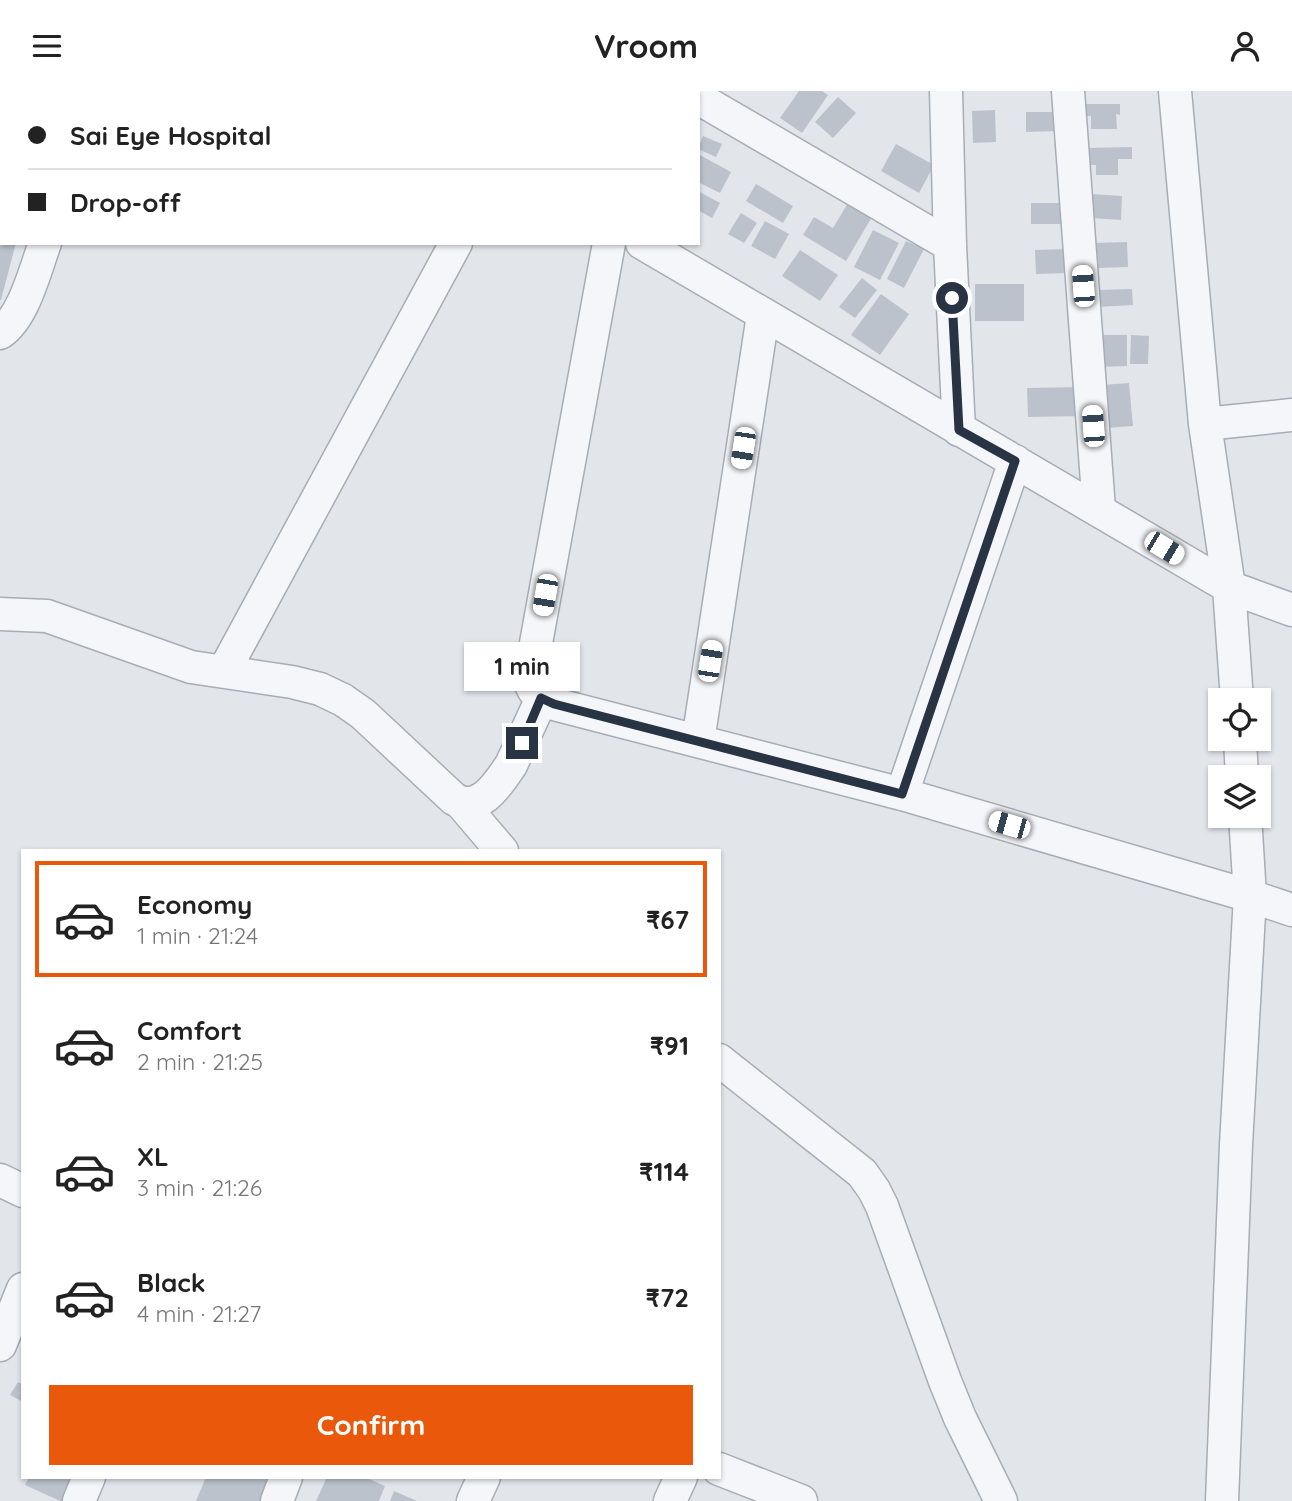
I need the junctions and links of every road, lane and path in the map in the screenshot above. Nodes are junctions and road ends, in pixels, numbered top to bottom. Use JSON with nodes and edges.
{"nodes":[{"id":1,"x":946,"y":91,"type":"edge"},
{"id":2,"x":1068,"y":91,"type":"edge"},
{"id":3,"x":1175,"y":91,"type":"edge"},
{"id":4,"x":700,"y":99,"type":"edge"},
{"id":5,"x":44,"y":245,"type":"edge"},
{"id":6,"x":455,"y":245,"type":"edge"},
{"id":7,"x":609,"y":245,"type":"edge"},
{"id":8,"x":645,"y":245,"type":"edge"},
{"id":9,"x":950,"y":246,"type":"junction"},
{"id":10,"x":763,"y":315,"type":"junction"},
{"id":11,"x":0,"y":333,"type":"edge"},
{"id":12,"x":1292,"y":391,"type":"edge"},
{"id":13,"x":1282,"y":416,"type":"edge"},
{"id":14,"x":1205,"y":424,"type":"junction"},
{"id":15,"x":959,"y":430,"type":"junction"},
{"id":16,"x":1015,"y":461,"type":"junction"},
{"id":17,"x":1099,"y":509,"type":"junction"},
{"id":18,"x":1229,"y":587,"type":"junction"},
{"id":19,"x":1292,"y":610,"type":"edge"},
{"id":20,"x":0,"y":614,"type":"edge"},
{"id":21,"x":224,"y":671,"type":"junction"},
{"id":22,"x":1236,"y":688,"type":"edge"},
{"id":23,"x":541,"y":698,"type":"junction"},
{"id":24,"x":698,"y":741,"type":"junction"},
{"id":25,"x":902,"y":794,"type":"junction"},
{"id":26,"x":461,"y":803,"type":"junction"},
{"id":27,"x":1246,"y":828,"type":"edge"},
{"id":28,"x":500,"y":849,"type":"edge"},
{"id":29,"x":1250,"y":896,"type":"junction"},
{"id":30,"x":1292,"y":910,"type":"edge"},
{"id":31,"x":721,"y":1062,"type":"edge"},
{"id":32,"x":0,"y":1180,"type":"edge"},
{"id":33,"x":21,"y":1190,"type":"edge"},
{"id":34,"x":21,"y":1294,"type":"edge"},
{"id":35,"x":0,"y":1345,"type":"edge"},
{"id":36,"x":721,"y":1470,"type":"edge"},
{"id":37,"x":88,"y":1479,"type":"edge"},
{"id":38,"x":285,"y":1479,"type":"edge"},
{"id":39,"x":483,"y":1479,"type":"edge"},
{"id":40,"x":680,"y":1479,"type":"edge"},
{"id":41,"x":79,"y":1501,"type":"edge"},
{"id":42,"x":277,"y":1501,"type":"edge"},
{"id":43,"x":473,"y":1501,"type":"edge"},
{"id":44,"x":670,"y":1501,"type":"edge"},
{"id":45,"x":801,"y":1501,"type":"edge"},
{"id":46,"x":1001,"y":1501,"type":"edge"},
{"id":47,"x":1222,"y":1501,"type":"edge"}],
"edges":[{"from":1,"to":9,"type":"street"},
{"from":2,"to":17,"type":"street"},
{"from":3,"to":14,"type":"street"},
{"from":4,"to":9,"type":"street"},
{"from":5,"to":11,"type":"street"},
{"from":6,"to":21,"type":"street"},
{"from":7,"to":23,"type":"street"},
{"from":8,"to":10,"type":"street"},
{"from":9,"to":15,"type":"street"},
{"from":10,"to":15,"type":"street"},
{"from":10,"to":24,"type":"street"},
{"from":12,"to":13,"type":"street"},
{"from":13,"to":14,"type":"street"},
{"from":14,"to":18,"type":"street"},
{"from":15,"to":16,"type":"street"},
{"from":16,"to":17,"type":"street"},
{"from":16,"to":25,"type":"street"},
{"from":17,"to":18,"type":"street"},
{"from":18,"to":19,"type":"street"},
{"from":18,"to":22,"type":"street"},
{"from":20,"to":21,"type":"street"},
{"from":21,"to":26,"type":"street"},
{"from":23,"to":24,"type":"street"},
{"from":23,"to":26,"type":"street"},
{"from":24,"to":25,"type":"street"},
{"from":25,"to":29,"type":"street"},
{"from":26,"to":28,"type":"street"},
{"from":27,"to":29,"type":"street"},
{"from":29,"to":30,"type":"street"},
{"from":29,"to":47,"type":"street"},
{"from":31,"to":46,"type":"street"},
{"from":32,"to":33,"type":"street"},
{"from":34,"to":35,"type":"street"},
{"from":36,"to":45,"type":"street"},
{"from":37,"to":41,"type":"street"},
{"from":38,"to":42,"type":"street"},
{"from":39,"to":43,"type":"street"},
{"from":40,"to":44,"type":"street"}]}
